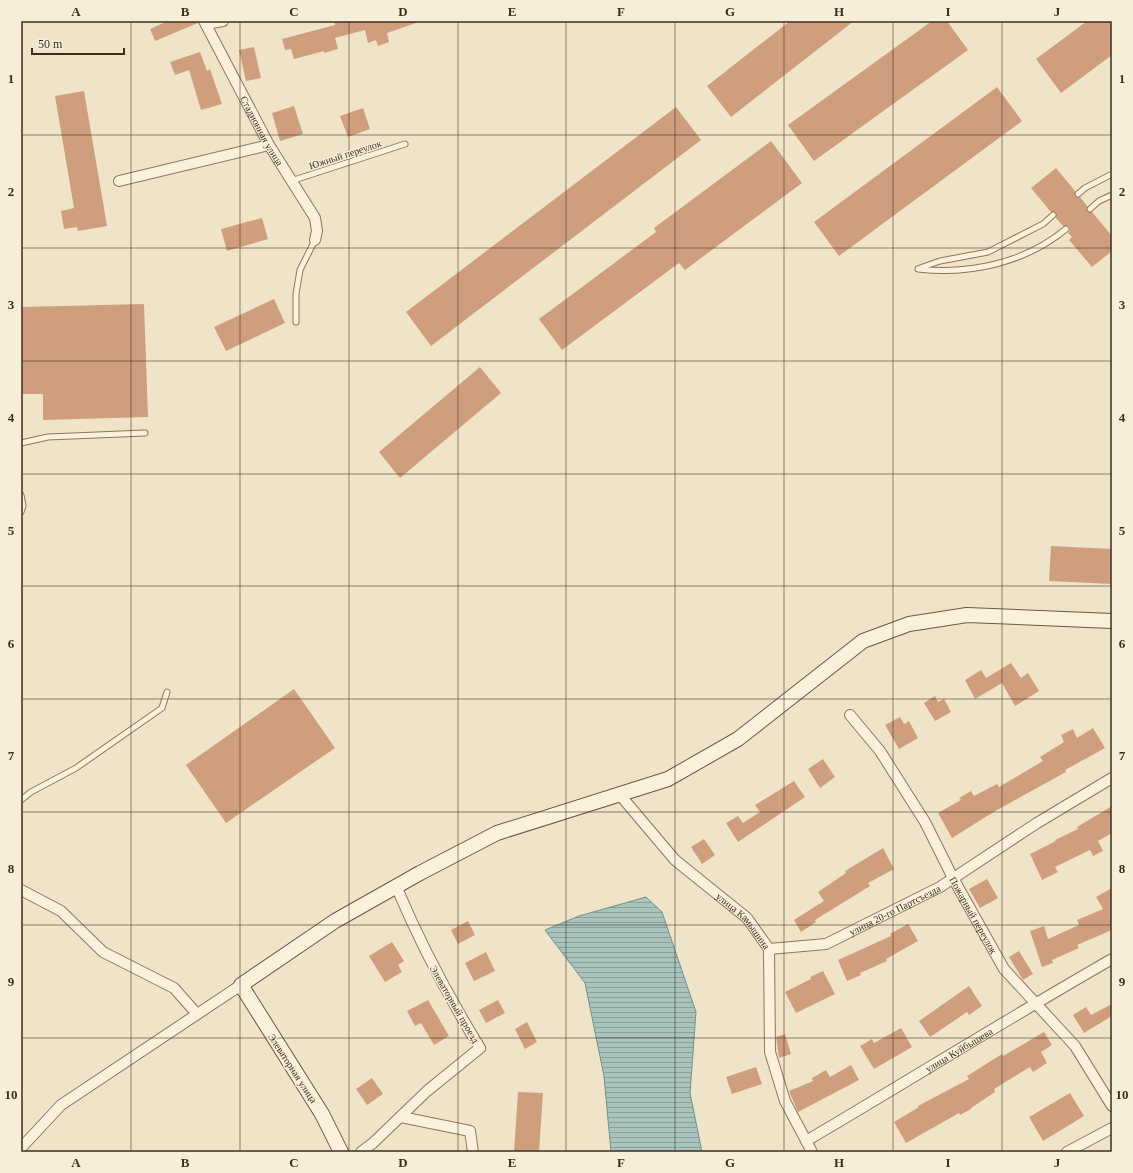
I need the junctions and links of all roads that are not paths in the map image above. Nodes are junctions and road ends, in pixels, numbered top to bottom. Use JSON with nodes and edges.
{"nodes":[{"id":1,"x":222,"y":21,"type":"edge"},
{"id":2,"x":205,"y":23,"type":"edge"},
{"id":3,"x":405,"y":144,"type":"dead end"},
{"id":4,"x":268,"y":145,"type":"junction"},
{"id":5,"x":1112,"y":174,"type":"edge"},
{"id":6,"x":291,"y":180,"type":"junction"},
{"id":7,"x":119,"y":181,"type":"dead end"},
{"id":8,"x":1078,"y":194,"type":"dead end"},
{"id":9,"x":1112,"y":195,"type":"edge"},
{"id":10,"x":1090,"y":209,"type":"dead end"},
{"id":11,"x":1054,"y":215,"type":"dead end"},
{"id":12,"x":1066,"y":229,"type":"dead end"},
{"id":13,"x":315,"y":240,"type":"joint"},
{"id":14,"x":296,"y":322,"type":"dead end"},
{"id":15,"x":145,"y":433,"type":"dead end"},
{"id":16,"x":21,"y":443,"type":"edge"},
{"id":17,"x":21,"y":495,"type":"edge"},
{"id":18,"x":21,"y":512,"type":"edge"},
{"id":19,"x":1112,"y":621,"type":"edge"},
{"id":20,"x":167,"y":692,"type":"dead end"},
{"id":21,"x":850,"y":715,"type":"dead end"},
{"id":22,"x":1112,"y":778,"type":"edge"},
{"id":23,"x":620,"y":795,"type":"junction"},
{"id":24,"x":21,"y":800,"type":"edge"},
{"id":25,"x":953,"y":878,"type":"junction"},
{"id":26,"x":396,"y":886,"type":"junction"},
{"id":27,"x":21,"y":890,"type":"edge"},
{"id":28,"x":769,"y":949,"type":"junction"},
{"id":29,"x":1112,"y":958,"type":"edge"},
{"id":30,"x":241,"y":985,"type":"junction"},
{"id":31,"x":1034,"y":1003,"type":"junction"},
{"id":32,"x":197,"y":1014,"type":"junction"},
{"id":33,"x":1112,"y":1106,"type":"edge"},
{"id":34,"x":401,"y":1116,"type":"junction"},
{"id":35,"x":1112,"y":1128,"type":"edge"},
{"id":36,"x":806,"y":1141,"type":"junction"},
{"id":37,"x":23,"y":1145,"type":"edge"},
{"id":38,"x":341,"y":1152,"type":"edge"},
{"id":39,"x":361,"y":1152,"type":"edge"},
{"id":40,"x":473,"y":1152,"type":"edge"},
{"id":41,"x":812,"y":1152,"type":"edge"},
{"id":42,"x":1067,"y":1152,"type":"edge"}],
"edges":[{"from":1,"to":2,"type":"street"},
{"from":2,"to":4,"type":"street","name":"Стадионная улица"},
{"from":3,"to":6,"type":"lane","name":"Южный переулок"},
{"from":4,"to":6,"type":"street","name":"Стадионная улица"},
{"from":4,"to":7,"type":"street"},
{"from":5,"to":8,"type":"lane"},
{"from":6,"to":13,"type":"street","name":"Стадионная улица"},
{"from":9,"to":10,"type":"lane"},
{"from":11,"to":12,"type":"lane"},
{"from":13,"to":14,"type":"lane"},
{"from":15,"to":16,"type":"lane"},
{"from":17,"to":18,"type":"lane"},
{"from":19,"to":23,"type":"street"},
{"from":20,"to":24,"type":"lane"},
{"from":21,"to":25,"type":"street","name":"Пожарный переулок"},
{"from":22,"to":25,"type":"street","name":"улица 20-го Партсъезда"},
{"from":23,"to":26,"type":"street"},
{"from":23,"to":28,"type":"street","name":"улица Камышина"},
{"from":25,"to":28,"type":"street","name":"улица 20-го Партсъезда"},
{"from":25,"to":31,"type":"street","name":"Пожарный переулок"},
{"from":26,"to":30,"type":"street"},
{"from":26,"to":34,"type":"street","name":"Элеваторный проезд"},
{"from":27,"to":32,"type":"street"},
{"from":28,"to":36,"type":"street","name":"улица Камышина"},
{"from":29,"to":31,"type":"street","name":"улица Куйбышева"},
{"from":30,"to":32,"type":"street"},
{"from":30,"to":38,"type":"street","name":"Элеваторная улица"},
{"from":31,"to":33,"type":"street","name":"Пожарный переулок"},
{"from":31,"to":36,"type":"street","name":"улица Куйбышева"},
{"from":32,"to":37,"type":"street"},
{"from":34,"to":39,"type":"street","name":"Элеваторный проезд"},
{"from":34,"to":40,"type":"street"},
{"from":35,"to":42,"type":"street"},
{"from":36,"to":41,"type":"street","name":"улица Камышина"}]}
